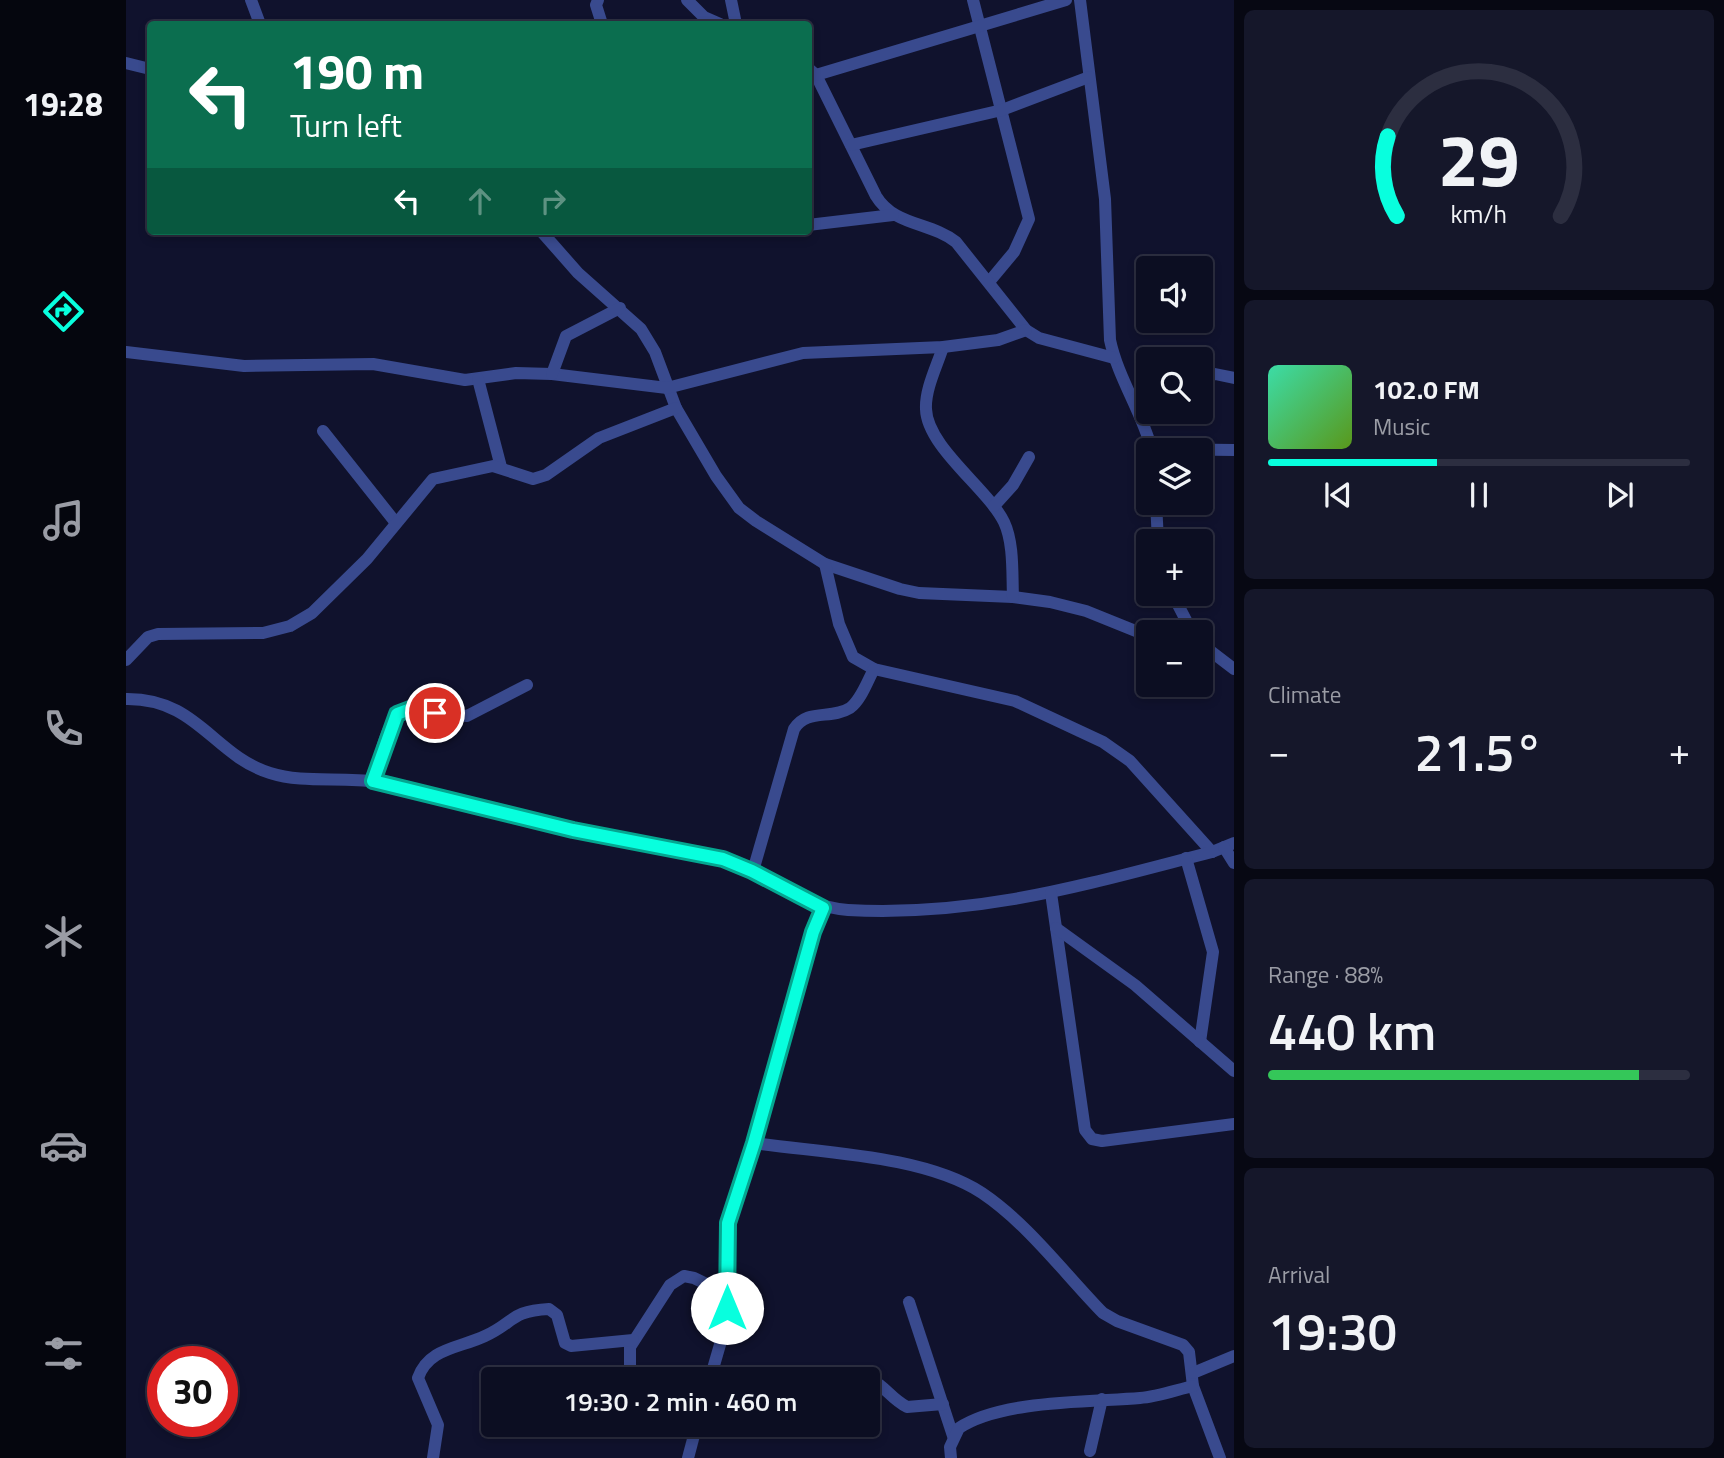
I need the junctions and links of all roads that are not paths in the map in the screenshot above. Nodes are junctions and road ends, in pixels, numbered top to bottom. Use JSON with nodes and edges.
{"nodes":[{"id":1,"x":251,"y":0,"type":"edge"},
{"id":2,"x":598,"y":0,"type":"edge"},
{"id":3,"x":687,"y":0,"type":"edge"},
{"id":4,"x":731,"y":0,"type":"edge"},
{"id":5,"x":973,"y":0,"type":"edge"},
{"id":6,"x":1066,"y":0,"type":"edge"},
{"id":7,"x":1080,"y":0,"type":"edge"},
{"id":8,"x":259,"y":21,"type":"edge"},
{"id":9,"x":601,"y":21,"type":"edge"},
{"id":10,"x":714,"y":21,"type":"edge"},
{"id":11,"x":735,"y":21,"type":"edge"},
{"id":12,"x":978,"y":25,"type":"junction"},
{"id":13,"x":126,"y":62,"type":"edge"},
{"id":14,"x":147,"y":68,"type":"edge"},
{"id":15,"x":812,"y":71,"type":"edge"},
{"id":16,"x":1089,"y":76,"type":"junction"},
{"id":17,"x":1002,"y":110,"type":"junction"},
{"id":18,"x":851,"y":145,"type":"junction"},
{"id":19,"x":893,"y":215,"type":"junction"},
{"id":20,"x":812,"y":225,"type":"edge"},
{"id":21,"x":545,"y":235,"type":"edge"},
{"id":22,"x":989,"y":282,"type":"junction"},
{"id":23,"x":620,"y":308,"type":"junction"},
{"id":24,"x":1026,"y":330,"type":"junction"},
{"id":25,"x":943,"y":347,"type":"junction"},
{"id":26,"x":126,"y":352,"type":"edge"},
{"id":27,"x":1114,"y":358,"type":"junction"},
{"id":28,"x":552,"y":374,"type":"junction"},
{"id":29,"x":1213,"y":374,"type":"edge"},
{"id":30,"x":1234,"y":378,"type":"edge"},
{"id":31,"x":478,"y":379,"type":"junction"},
{"id":32,"x":667,"y":388,"type":"junction"},
{"id":33,"x":1135,"y":400,"type":"joint"},
{"id":34,"x":676,"y":408,"type":"junction"},
{"id":35,"x":323,"y":431,"type":"dead end"},
{"id":36,"x":1148,"y":438,"type":"edge"},
{"id":37,"x":1213,"y":450,"type":"edge"},
{"id":38,"x":1234,"y":450,"type":"edge"},
{"id":39,"x":1029,"y":457,"type":"dead end"},
{"id":40,"x":501,"y":467,"type":"junction"},
{"id":41,"x":994,"y":506,"type":"junction"},
{"id":42,"x":396,"y":523,"type":"junction"},
{"id":43,"x":825,"y":564,"type":"junction"},
{"id":44,"x":1013,"y":597,"type":"junction"},
{"id":45,"x":1136,"y":631,"type":"edge"},
{"id":46,"x":1213,"y":653,"type":"edge"},
{"id":47,"x":126,"y":660,"type":"edge"},
{"id":48,"x":874,"y":669,"type":"junction"},
{"id":49,"x":1234,"y":669,"type":"edge"},
{"id":50,"x":527,"y":685,"type":"dead end"},
{"id":51,"x":128,"y":697,"type":"edge"},
{"id":52,"x":373,"y":781,"type":"junction"},
{"id":53,"x":1223,"y":847,"type":"edge"},
{"id":54,"x":1186,"y":858,"type":"junction"},
{"id":55,"x":1234,"y":863,"type":"edge"},
{"id":56,"x":752,"y":871,"type":"junction"},
{"id":57,"x":1051,"y":893,"type":"junction"},
{"id":58,"x":823,"y":908,"type":"junction"},
{"id":59,"x":1056,"y":928,"type":"junction"},
{"id":60,"x":1200,"y":1042,"type":"junction"},
{"id":61,"x":1234,"y":1071,"type":"edge"},
{"id":62,"x":1234,"y":1124,"type":"edge"},
{"id":63,"x":754,"y":1143,"type":"junction"},
{"id":64,"x":727,"y":1294,"type":"junction"},
{"id":65,"x":909,"y":1302,"type":"dead end"},
{"id":66,"x":634,"y":1340,"type":"junction"},
{"id":67,"x":1234,"y":1356,"type":"edge"},
{"id":68,"x":629,"y":1367,"type":"edge"},
{"id":69,"x":713,"y":1367,"type":"edge"},
{"id":70,"x":1193,"y":1380,"type":"junction"},
{"id":71,"x":880,"y":1384,"type":"edge"},
{"id":72,"x":1102,"y":1399,"type":"junction"},
{"id":73,"x":943,"y":1404,"type":"junction"},
{"id":74,"x":953,"y":1436,"type":"junction"},
{"id":75,"x":694,"y":1437,"type":"edge"},
{"id":76,"x":1090,"y":1451,"type":"dead end"},
{"id":77,"x":433,"y":1458,"type":"edge"},
{"id":78,"x":688,"y":1458,"type":"edge"},
{"id":79,"x":951,"y":1458,"type":"edge"},
{"id":80,"x":1220,"y":1458,"type":"edge"}],
"edges":[{"from":1,"to":8,"type":"street"},
{"from":2,"to":9,"type":"street"},
{"from":3,"to":10,"type":"street"},
{"from":4,"to":11,"type":"street"},
{"from":5,"to":12,"type":"street"},
{"from":6,"to":12,"type":"street"},
{"from":7,"to":16,"type":"street"},
{"from":12,"to":15,"type":"street"},
{"from":12,"to":17,"type":"street"},
{"from":13,"to":14,"type":"street"},
{"from":15,"to":18,"type":"street"},
{"from":16,"to":17,"type":"street"},
{"from":16,"to":27,"type":"street"},
{"from":17,"to":18,"type":"street"},
{"from":17,"to":22,"type":"street"},
{"from":18,"to":19,"type":"street"},
{"from":19,"to":20,"type":"street"},
{"from":19,"to":22,"type":"street"},
{"from":21,"to":23,"type":"street"},
{"from":22,"to":24,"type":"street"},
{"from":23,"to":28,"type":"street"},
{"from":23,"to":32,"type":"street"},
{"from":24,"to":25,"type":"street"},
{"from":24,"to":27,"type":"street"},
{"from":25,"to":32,"type":"street"},
{"from":25,"to":41,"type":"street"},
{"from":26,"to":31,"type":"street"},
{"from":27,"to":33,"type":"street"},
{"from":28,"to":31,"type":"street"},
{"from":28,"to":32,"type":"street"},
{"from":29,"to":30,"type":"street"},
{"from":31,"to":40,"type":"street"},
{"from":32,"to":34,"type":"street"},
{"from":33,"to":36,"type":"street"},
{"from":34,"to":40,"type":"street"},
{"from":34,"to":43,"type":"street"},
{"from":35,"to":42,"type":"street"},
{"from":37,"to":38,"type":"street"},
{"from":39,"to":41,"type":"street"},
{"from":40,"to":42,"type":"street"},
{"from":41,"to":44,"type":"street"},
{"from":42,"to":47,"type":"street"},
{"from":43,"to":44,"type":"street"},
{"from":43,"to":48,"type":"street"},
{"from":44,"to":45,"type":"street"},
{"from":46,"to":49,"type":"street"},
{"from":48,"to":53,"type":"street"},
{"from":48,"to":56,"type":"street"},
{"from":50,"to":52,"type":"street"},
{"from":51,"to":52,"type":"street"},
{"from":52,"to":56,"type":"street"},
{"from":53,"to":54,"type":"street"},
{"from":53,"to":55,"type":"street"},
{"from":54,"to":57,"type":"street"},
{"from":54,"to":60,"type":"street"},
{"from":56,"to":58,"type":"street"},
{"from":57,"to":58,"type":"street"},
{"from":57,"to":59,"type":"street"},
{"from":58,"to":63,"type":"street"},
{"from":59,"to":60,"type":"street"},
{"from":59,"to":62,"type":"street"},
{"from":60,"to":61,"type":"street"},
{"from":63,"to":64,"type":"street"},
{"from":63,"to":70,"type":"street"},
{"from":64,"to":66,"type":"street"},
{"from":64,"to":69,"type":"street"},
{"from":65,"to":73,"type":"street"},
{"from":66,"to":68,"type":"street"},
{"from":66,"to":77,"type":"street"},
{"from":67,"to":70,"type":"street"},
{"from":70,"to":72,"type":"street"},
{"from":70,"to":80,"type":"street"},
{"from":71,"to":73,"type":"street"},
{"from":72,"to":74,"type":"street"},
{"from":72,"to":76,"type":"street"},
{"from":73,"to":74,"type":"street"},
{"from":74,"to":79,"type":"street"},
{"from":75,"to":78,"type":"street"}]}
